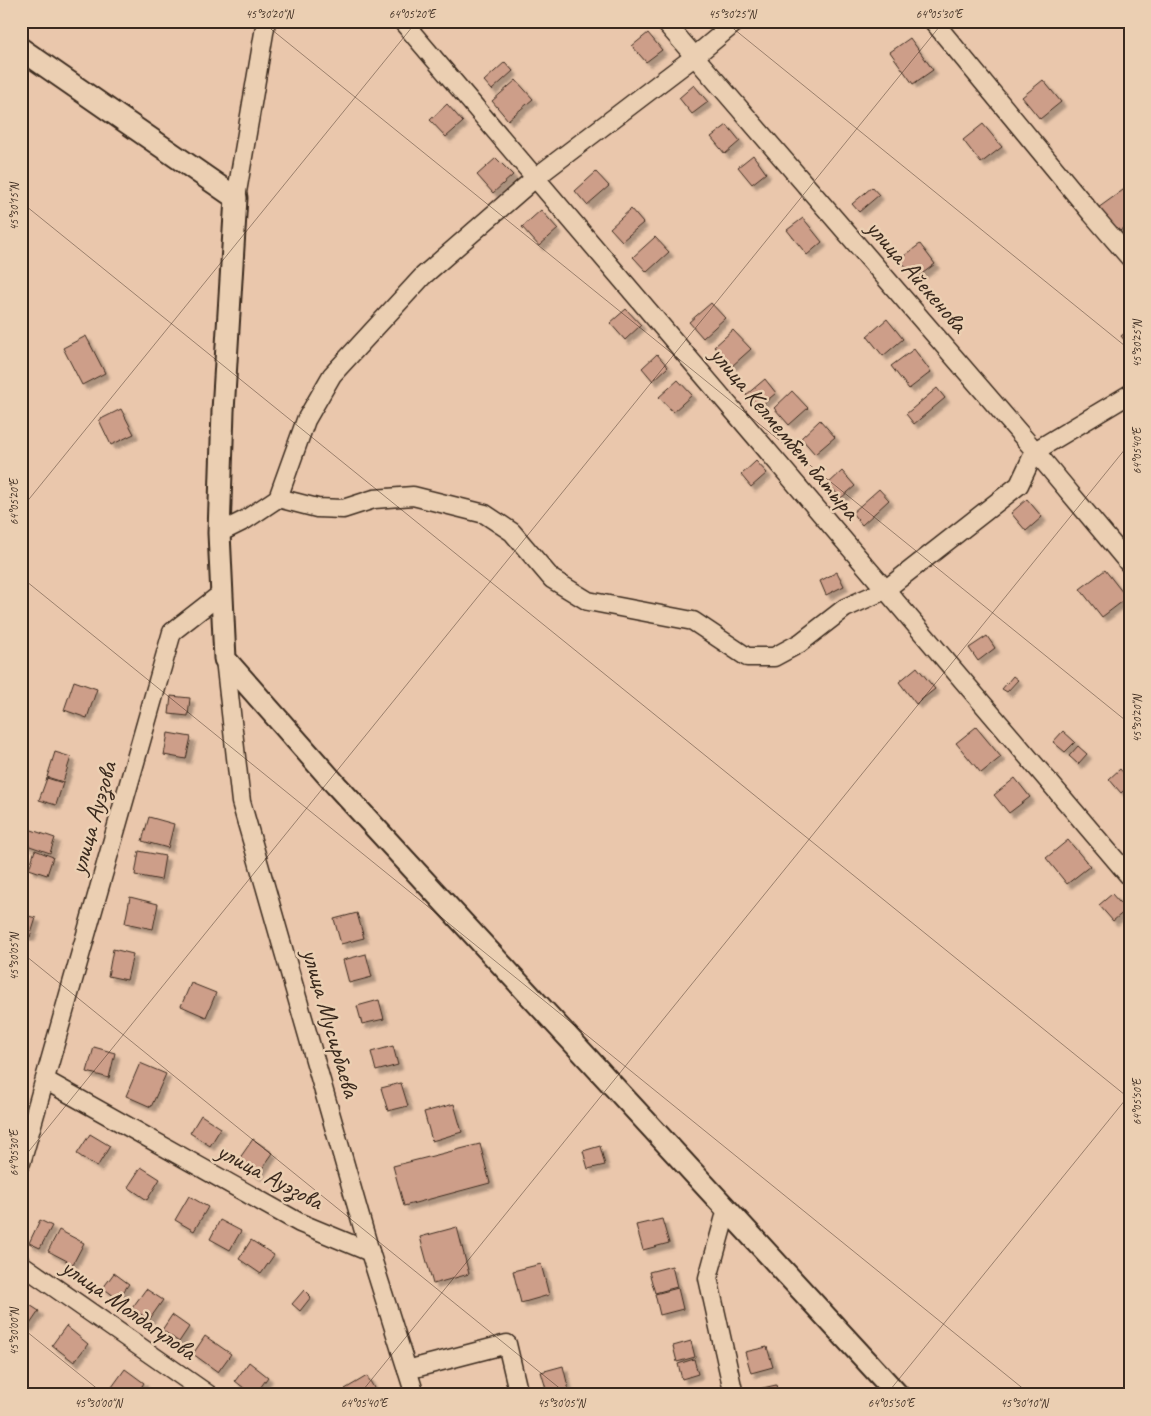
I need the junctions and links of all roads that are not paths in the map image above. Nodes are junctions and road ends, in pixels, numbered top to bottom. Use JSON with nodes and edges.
{"nodes":[{"id":1,"x":266,"y":21,"type":"edge"},
{"id":2,"x":402,"y":21,"type":"edge"},
{"id":3,"x":664,"y":21,"type":"edge"},
{"id":4,"x":737,"y":21,"type":"edge"},
{"id":5,"x":933,"y":21,"type":"edge"},
{"id":6,"x":21,"y":49,"type":"edge"},
{"id":7,"x":694,"y":57,"type":"junction"},
{"id":8,"x":535,"y":178,"type":"junction"},
{"id":9,"x":236,"y":198,"type":"junction"},
{"id":10,"x":1130,"y":258,"type":"edge"},
{"id":11,"x":1130,"y":394,"type":"edge"},
{"id":12,"x":1035,"y":452,"type":"junction"},
{"id":13,"x":278,"y":498,"type":"junction"},
{"id":14,"x":219,"y":533,"type":"junction"},
{"id":15,"x":1130,"y":565,"type":"edge"},
{"id":16,"x":885,"y":590,"type":"junction"},
{"id":17,"x":222,"y":593,"type":"junction"},
{"id":18,"x":226,"y":659,"type":"junction"},
{"id":19,"x":1130,"y":877,"type":"edge"},
{"id":20,"x":45,"y":1080,"type":"junction"},
{"id":21,"x":21,"y":1163,"type":"edge"},
{"id":22,"x":727,"y":1209,"type":"junction"},
{"id":23,"x":370,"y":1252,"type":"junction"},
{"id":24,"x":21,"y":1264,"type":"edge"},
{"id":25,"x":407,"y":1370,"type":"junction"},
{"id":26,"x":209,"y":1395,"type":"edge"},
{"id":27,"x":415,"y":1395,"type":"edge"},
{"id":28,"x":518,"y":1395,"type":"edge"},
{"id":29,"x":734,"y":1395,"type":"edge"},
{"id":30,"x":898,"y":1395,"type":"edge"}],
"edges":[{"from":1,"to":9,"type":"street"},
{"from":2,"to":8,"type":"street","name":"улица Келмембет батыра"},
{"from":3,"to":7,"type":"street","name":"улица Айекенова"},
{"from":4,"to":7,"type":"street"},
{"from":5,"to":10,"type":"street"},
{"from":6,"to":9,"type":"main road"},
{"from":7,"to":8,"type":"street"},
{"from":7,"to":12,"type":"street","name":"улица Айекенова"},
{"from":8,"to":13,"type":"street"},
{"from":8,"to":16,"type":"street","name":"улица Келмембет батыра"},
{"from":9,"to":14,"type":"main road"},
{"from":11,"to":12,"type":"street"},
{"from":12,"to":15,"type":"street","name":"улица Айекенова"},
{"from":12,"to":16,"type":"street"},
{"from":13,"to":14,"type":"street"},
{"from":13,"to":16,"type":"street"},
{"from":14,"to":17,"type":"main road"},
{"from":16,"to":19,"type":"street","name":"улица Келмембет батыра"},
{"from":17,"to":18,"type":"main road"},
{"from":17,"to":20,"type":"street","name":"улица Ауэзова"},
{"from":18,"to":22,"type":"main road"},
{"from":18,"to":23,"type":"street","name":"улица Мусирбаева"},
{"from":20,"to":21,"type":"street","name":"улица Ауэзова"},
{"from":20,"to":23,"type":"street","name":"улица Ауэзова"},
{"from":22,"to":29,"type":"street"},
{"from":22,"to":30,"type":"main road"},
{"from":23,"to":25,"type":"street","name":"улица Мусирбаева"},
{"from":24,"to":26,"type":"street","name":"улица Молдагулова"},
{"from":25,"to":27,"type":"street","name":"улица Мусирбаева"},
{"from":25,"to":28,"type":"street"}]}
